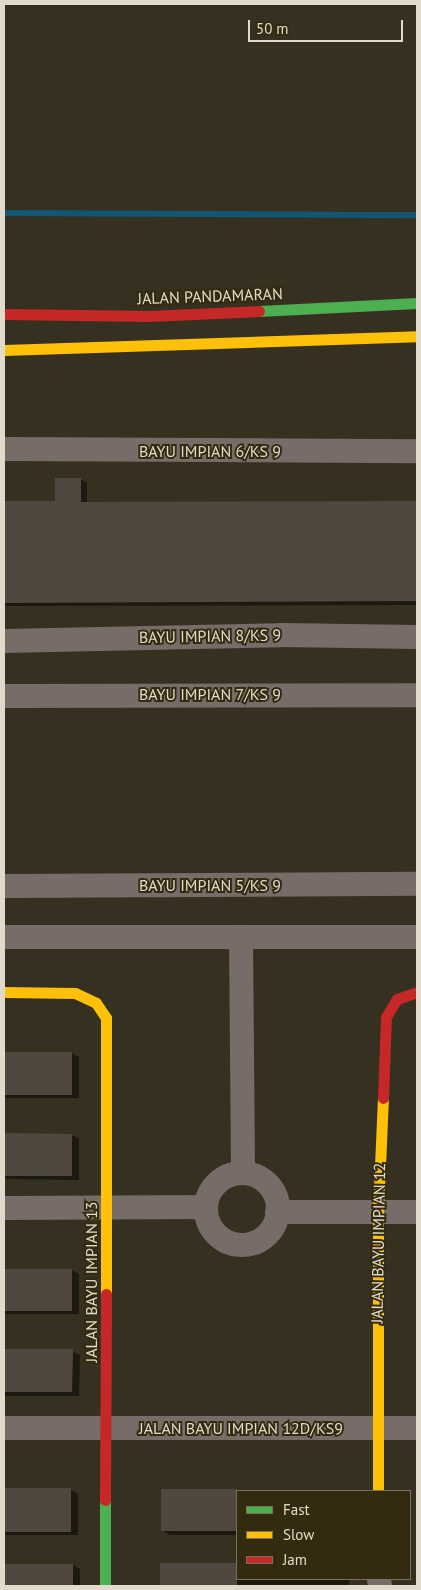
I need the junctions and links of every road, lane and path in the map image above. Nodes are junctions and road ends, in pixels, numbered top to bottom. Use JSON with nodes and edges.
{"nodes":[{"id":1,"x":417,"y":303,"type":"edge"},
{"id":2,"x":4,"y":314,"type":"edge"},
{"id":3,"x":417,"y":336,"type":"edge"},
{"id":4,"x":4,"y":350,"type":"edge"},
{"id":5,"x":4,"y":449,"type":"edge"},
{"id":6,"x":417,"y":451,"type":"edge"},
{"id":7,"x":417,"y":637,"type":"edge"},
{"id":8,"x":4,"y":641,"type":"edge"},
{"id":9,"x":417,"y":695,"type":"edge"},
{"id":10,"x":4,"y":696,"type":"edge"},
{"id":11,"x":417,"y":884,"type":"edge"},
{"id":12,"x":4,"y":886,"type":"edge"},
{"id":13,"x":4,"y":937,"type":"edge"},
{"id":14,"x":241,"y":937,"type":"junction"},
{"id":15,"x":417,"y":937,"type":"edge"},
{"id":16,"x":4,"y":992,"type":"edge"},
{"id":17,"x":417,"y":992,"type":"edge"},
{"id":18,"x":243,"y":1173,"type":"junction"},
{"id":19,"x":206,"y":1207,"type":"junction"},
{"id":20,"x":4,"y":1208,"type":"edge"},
{"id":21,"x":108,"y":1209,"type":"junction"},
{"id":22,"x":277,"y":1212,"type":"junction"},
{"id":23,"x":378,"y":1212,"type":"junction"},
{"id":24,"x":417,"y":1212,"type":"edge"},
{"id":25,"x":4,"y":1428,"type":"edge"},
{"id":26,"x":106,"y":1428,"type":"junction"},
{"id":27,"x":417,"y":1428,"type":"edge"},
{"id":28,"x":376,"y":1429,"type":"junction"},
{"id":29,"x":378,"y":1490,"type":"edge"},
{"id":30,"x":105,"y":1586,"type":"edge"}],
"edges":[{"from":1,"to":2,"type":"street","name":"JALAN PANDAMARAN"},
{"from":3,"to":4,"type":"street"},
{"from":5,"to":6,"type":"street","name":"BAYU IMPIAN 6/KS 9"},
{"from":7,"to":8,"type":"street","name":"BAYU IMPIAN 8/KS 9"},
{"from":9,"to":10,"type":"street","name":"BAYU IMPIAN 7/KS 9"},
{"from":11,"to":12,"type":"street","name":"BAYU IMPIAN 5/KS 9"},
{"from":13,"to":14,"type":"street"},
{"from":14,"to":15,"type":"street"},
{"from":14,"to":18,"type":"street"},
{"from":16,"to":21,"type":"street","name":"JALAN BAYU IMPIAN 13"},
{"from":17,"to":23,"type":"street","name":"JALAN BAYU IMPIAN 12"},
{"from":18,"to":19,"type":"street"},
{"from":18,"to":22,"type":"street"},
{"from":19,"to":21,"type":"street"},
{"from":19,"to":22,"type":"street"},
{"from":20,"to":21,"type":"street"},
{"from":21,"to":26,"type":"street","name":"JALAN BAYU IMPIAN 13"},
{"from":22,"to":23,"type":"street"},
{"from":23,"to":24,"type":"street"},
{"from":23,"to":28,"type":"street","name":"JALAN BAYU IMPIAN 12"},
{"from":25,"to":26,"type":"street","name":"JALAN BAYU IMPIAN 12D/KS9"},
{"from":26,"to":28,"type":"street","name":"JALAN BAYU IMPIAN 12D/KS9"},
{"from":26,"to":30,"type":"street","name":"JALAN BAYU IMPIAN 13"},
{"from":27,"to":28,"type":"street","name":"JALAN BAYU IMPIAN 12D/KS9"},
{"from":28,"to":29,"type":"street","name":"JALAN BAYU IMPIAN 12"}]}
